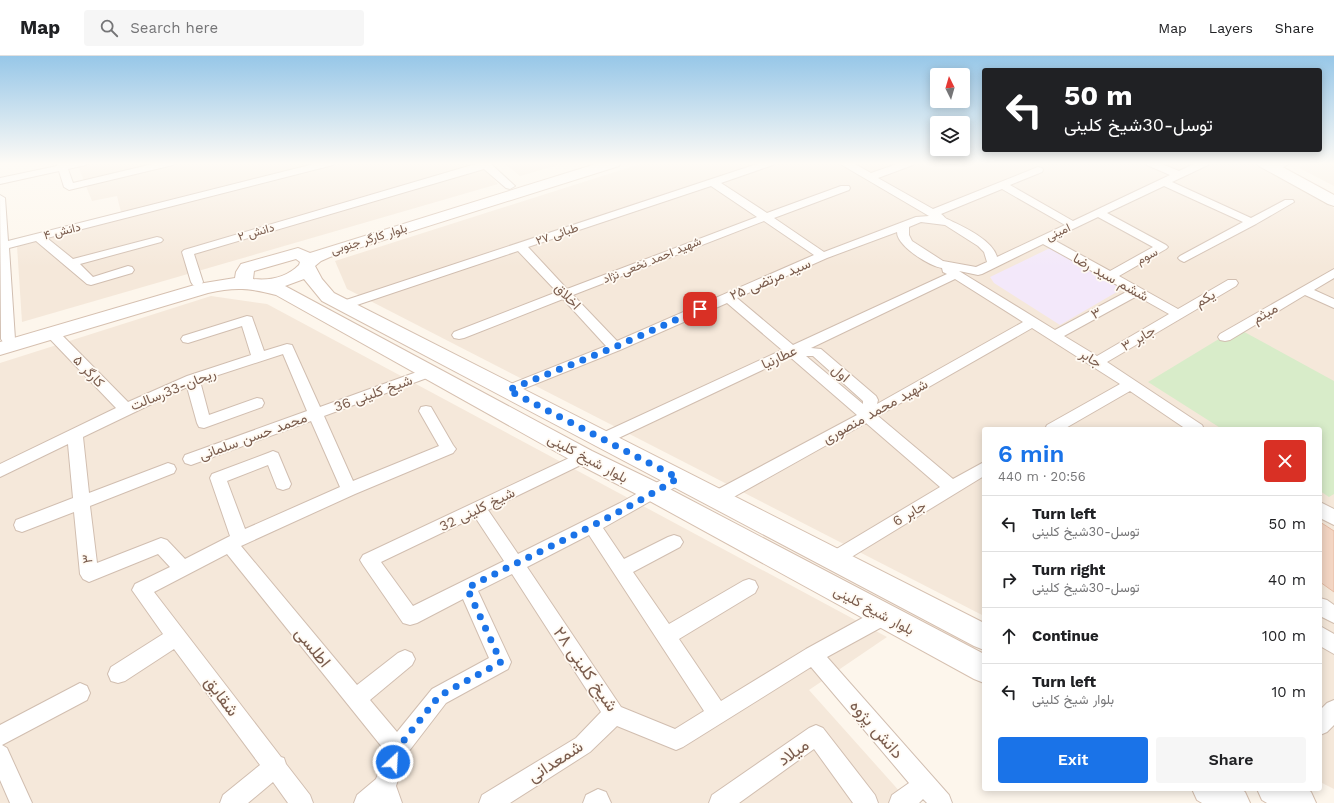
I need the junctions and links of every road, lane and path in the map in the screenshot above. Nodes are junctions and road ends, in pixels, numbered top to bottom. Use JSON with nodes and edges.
{"nodes":[{"id":1,"x":0,"y":198,"type":"edge"},
{"id":2,"x":192,"y":198,"type":"edge"},
{"id":3,"x":371,"y":198,"type":"edge"},
{"id":4,"x":478,"y":198,"type":"edge"},
{"id":5,"x":502,"y":198,"type":"edge"},
{"id":6,"x":665,"y":198,"type":"edge"},
{"id":7,"x":737,"y":198,"type":"edge"},
{"id":8,"x":818,"y":198,"type":"edge"},
{"id":9,"x":906,"y":198,"type":"edge"},
{"id":10,"x":971,"y":198,"type":"edge"},
{"id":11,"x":1026,"y":198,"type":"edge"},
{"id":12,"x":1130,"y":198,"type":"edge"},
{"id":13,"x":1199,"y":198,"type":"edge"},
{"id":14,"x":1290,"y":202,"type":"dead end"},
{"id":15,"x":918,"y":205,"type":"junction"},
{"id":16,"x":933,"y":213,"type":"junction"},
{"id":17,"x":1098,"y":213,"type":"junction"},
{"id":18,"x":765,"y":217,"type":"junction"},
{"id":19,"x":1,"y":219,"type":"edge"},
{"id":20,"x":920,"y":219,"type":"junction"},
{"id":21,"x":1252,"y":222,"type":"junction"},
{"id":22,"x":949,"y":224,"type":"junction"},
{"id":23,"x":903,"y":225,"type":"junction"},
{"id":24,"x":1073,"y":225,"type":"junction"},
{"id":25,"x":878,"y":235,"type":"junction"},
{"id":26,"x":38,"y":237,"type":"junction"},
{"id":27,"x":1043,"y":239,"type":"junction"},
{"id":28,"x":157,"y":240,"type":"dead end"},
{"id":29,"x":907,"y":243,"type":"junction"},
{"id":30,"x":982,"y":244,"type":"junction"},
{"id":31,"x":4,"y":246,"type":"junction"},
{"id":32,"x":520,"y":246,"type":"junction"},
{"id":33,"x":1020,"y":250,"type":"junction"},
{"id":34,"x":823,"y":256,"type":"junction"},
{"id":35,"x":1184,"y":258,"type":"dead end"},
{"id":36,"x":305,"y":261,"type":"junction"},
{"id":37,"x":71,"y":263,"type":"junction"},
{"id":38,"x":993,"y":263,"type":"junction"},
{"id":39,"x":939,"y":264,"type":"junction"},
{"id":40,"x":128,"y":270,"type":"dead end"},
{"id":41,"x":978,"y":271,"type":"junction"},
{"id":42,"x":1334,"y":273,"type":"edge"},
{"id":43,"x":955,"y":275,"type":"junction"},
{"id":44,"x":1110,"y":276,"type":"junction"},
{"id":45,"x":249,"y":278,"type":"junction"},
{"id":46,"x":197,"y":282,"type":"junction"},
{"id":47,"x":1232,"y":283,"type":"dead end"},
{"id":48,"x":318,"y":286,"type":"junction"},
{"id":49,"x":1305,"y":290,"type":"junction"},
{"id":50,"x":982,"y":291,"type":"junction"},
{"id":51,"x":1137,"y":291,"type":"junction"},
{"id":52,"x":566,"y":294,"type":"junction"},
{"id":53,"x":728,"y":297,"type":"junction"},
{"id":54,"x":294,"y":298,"type":"junction"},
{"id":55,"x":1334,"y":304,"type":"edge"},
{"id":56,"x":344,"y":305,"type":"junction"},
{"id":57,"x":1178,"y":314,"type":"junction"},
{"id":58,"x":1033,"y":322,"type":"junction"},
{"id":59,"x":52,"y":333,"type":"junction"},
{"id":60,"x":459,"y":335,"type":"dead end"},
{"id":61,"x":1055,"y":335,"type":"junction"},
{"id":62,"x":1225,"y":337,"type":"dead end"},
{"id":63,"x":188,"y":339,"type":"dead end"},
{"id":64,"x":2,"y":343,"type":"edge"},
{"id":65,"x":615,"y":347,"type":"junction"},
{"id":66,"x":792,"y":352,"type":"junction"},
{"id":67,"x":259,"y":357,"type":"junction"},
{"id":68,"x":1097,"y":362,"type":"junction"},
{"id":69,"x":430,"y":372,"type":"junction"},
{"id":70,"x":192,"y":379,"type":"junction"},
{"id":71,"x":1131,"y":384,"type":"junction"},
{"id":72,"x":508,"y":390,"type":"junction"},
{"id":73,"x":257,"y":403,"type":"dead end"},
{"id":74,"x":126,"y":409,"type":"junction"},
{"id":75,"x":426,"y":411,"type":"dead end"},
{"id":76,"x":315,"y":413,"type":"junction"},
{"id":77,"x":867,"y":416,"type":"junction"},
{"id":78,"x":1056,"y":427,"type":"edge"},
{"id":79,"x":1194,"y":427,"type":"edge"},
{"id":80,"x":74,"y":434,"type":"junction"},
{"id":81,"x":603,"y":439,"type":"junction"},
{"id":82,"x":584,"y":457,"type":"junction"},
{"id":83,"x":191,"y":459,"type":"dead end"},
{"id":84,"x":168,"y":469,"type":"dead end"},
{"id":85,"x":982,"y":469,"type":"edge"},
{"id":86,"x":0,"y":471,"type":"edge"},
{"id":87,"x":678,"y":478,"type":"junction"},
{"id":88,"x":282,"y":484,"type":"dead end"},
{"id":89,"x":951,"y":487,"type":"junction"},
{"id":90,"x":349,"y":490,"type":"junction"},
{"id":91,"x":654,"y":492,"type":"junction"},
{"id":92,"x":717,"y":498,"type":"junction"},
{"id":93,"x":81,"y":503,"type":"junction"},
{"id":94,"x":478,"y":508,"type":"junction"},
{"id":95,"x":22,"y":526,"type":"dead end"},
{"id":96,"x":592,"y":526,"type":"junction"},
{"id":97,"x":235,"y":541,"type":"junction"},
{"id":98,"x":674,"y":542,"type":"dead end"},
{"id":99,"x":834,"y":559,"type":"junction"},
{"id":100,"x":514,"y":564,"type":"junction"},
{"id":101,"x":183,"y":569,"type":"junction"},
{"id":102,"x":621,"y":569,"type":"junction"},
{"id":103,"x":749,"y":587,"type":"dead end"},
{"id":104,"x":467,"y":588,"type":"junction"},
{"id":105,"x":884,"y":616,"type":"junction"},
{"id":106,"x":982,"y":634,"type":"edge"},
{"id":107,"x":177,"y":636,"type":"junction"},
{"id":108,"x":666,"y":636,"type":"junction"},
{"id":109,"x":1322,"y":636,"type":"edge"},
{"id":110,"x":1334,"y":645,"type":"edge"},
{"id":111,"x":813,"y":655,"type":"junction"},
{"id":112,"x":405,"y":659,"type":"dead end"},
{"id":113,"x":982,"y":668,"type":"edge"},
{"id":114,"x":118,"y":674,"type":"dead end"},
{"id":115,"x":80,"y":693,"type":"dead end"},
{"id":116,"x":356,"y":699,"type":"junction"},
{"id":117,"x":1334,"y":710,"type":"edge"},
{"id":118,"x":614,"y":714,"type":"junction"},
{"id":119,"x":718,"y":714,"type":"junction"},
{"id":120,"x":1322,"y":723,"type":"edge"},
{"id":121,"x":0,"y":736,"type":"edge"},
{"id":122,"x":397,"y":749,"type":"junction"},
{"id":123,"x":0,"y":755,"type":"edge"},
{"id":124,"x":276,"y":766,"type":"junction"},
{"id":125,"x":925,"y":785,"type":"junction"},
{"id":126,"x":1212,"y":791,"type":"edge"},
{"id":127,"x":1277,"y":791,"type":"edge"},
{"id":128,"x":388,"y":795,"type":"edge"},
{"id":129,"x":21,"y":803,"type":"edge"},
{"id":130,"x":231,"y":803,"type":"edge"},
{"id":131,"x":302,"y":803,"type":"edge"},
{"id":132,"x":365,"y":803,"type":"edge"},
{"id":133,"x":490,"y":803,"type":"edge"},
{"id":134,"x":594,"y":803,"type":"edge"},
{"id":135,"x":600,"y":803,"type":"edge"},
{"id":136,"x":720,"y":803,"type":"edge"},
{"id":137,"x":867,"y":803,"type":"edge"},
{"id":138,"x":900,"y":803,"type":"edge"},
{"id":139,"x":941,"y":803,"type":"edge"},
{"id":140,"x":1234,"y":803,"type":"edge"},
{"id":141,"x":1300,"y":803,"type":"edge"}],
"edges":[{"from":1,"to":19,"type":"street"},
{"from":2,"to":26,"type":"street","name":"دانش ۴"},
{"from":3,"to":46,"type":"street","name":"دانش ۲"},
{"from":4,"to":36,"type":"main road","name":"بلوار کارگر جنوبی"},
{"from":5,"to":36,"type":"main road","name":"بلوار کارگر جنوبی"},
{"from":6,"to":32,"type":"street","name":"طبائی ۲۷"},
{"from":7,"to":18,"type":"street"},
{"from":8,"to":18,"type":"street","name":"شهید احمد نخعی نژاد"},
{"from":9,"to":15,"type":"street"},
{"from":10,"to":16,"type":"street"},
{"from":11,"to":24,"type":"street"},
{"from":12,"to":17,"type":"street","name":"امینی"},
{"from":13,"to":21,"type":"street"},
{"from":14,"to":21,"type":"street"},
{"from":15,"to":16,"type":"street"},
{"from":15,"to":20,"type":"street"},
{"from":16,"to":22,"type":"street"},
{"from":17,"to":24,"type":"street","name":"امینی"},
{"from":17,"to":44,"type":"street","name":"سوم"},
{"from":18,"to":34,"type":"street"},
{"from":18,"to":52,"type":"street","name":"شهید احمد نخعی نژاد"},
{"from":19,"to":31,"type":"street"},
{"from":20,"to":22,"type":"street"},
{"from":20,"to":23,"type":"street","name":"۲۵ سید مرتضی"},
{"from":21,"to":35,"type":"street"},
{"from":22,"to":30,"type":"street"},
{"from":23,"to":25,"type":"street","name":"۲۵ سید مرتضی"},
{"from":23,"to":29,"type":"street"},
{"from":24,"to":27,"type":"street","name":"امینی"},
{"from":25,"to":29,"type":"street","name":"جابر"},
{"from":25,"to":34,"type":"street","name":"۲۵ سید مرتضی"},
{"from":26,"to":31,"type":"street","name":"دانش ۴"},
{"from":26,"to":37,"type":"street"},
{"from":27,"to":33,"type":"street","name":"امینی"},
{"from":27,"to":44,"type":"street","name":"ششم سید رضا"},
{"from":28,"to":37,"type":"street"},
{"from":29,"to":39,"type":"street","name":"جابر"},
{"from":30,"to":33,"type":"street"},
{"from":30,"to":38,"type":"street"},
{"from":31,"to":64,"type":"street"},
{"from":32,"to":52,"type":"street","name":"اخلاق"},
{"from":32,"to":56,"type":"street","name":"طبائی ۲۷"},
{"from":33,"to":38,"type":"street","name":"امینی"},
{"from":34,"to":53,"type":"street","name":"۲۵ سید مرتضی"},
{"from":36,"to":45,"type":"main road"},
{"from":36,"to":48,"type":"main road","name":"بلوار شیخ کلینی"},
{"from":37,"to":40,"type":"street"},
{"from":38,"to":41,"type":"street","name":"امینی"},
{"from":39,"to":41,"type":"street"},
{"from":39,"to":43,"type":"street","name":"جابر"},
{"from":41,"to":50,"type":"street"},
{"from":42,"to":49,"type":"street","name":"میثم"},
{"from":43,"to":50,"type":"street","name":"جابر"},
{"from":43,"to":66,"type":"street","name":"عطارنیا"},
{"from":44,"to":51,"type":"street","name":"ششم سید رضا"},
{"from":45,"to":46,"type":"main road"},
{"from":45,"to":54,"type":"main road","name":"بلوار شیخ کلینی"},
{"from":45,"to":59,"type":"main road"},
{"from":46,"to":64,"type":"main road"},
{"from":47,"to":57,"type":"street","name":"یکم"},
{"from":48,"to":54,"type":"main road"},
{"from":48,"to":56,"type":"main road","name":"بلوار شیخ کلینی"},
{"from":49,"to":55,"type":"street"},
{"from":49,"to":62,"type":"street","name":"میثم"},
{"from":50,"to":58,"type":"street","name":"جابر"},
{"from":51,"to":57,"type":"street","name":"ششم سید رضا"},
{"from":51,"to":61,"type":"street","name":"۳"},
{"from":52,"to":60,"type":"street","name":"شهید احمد نخعی نژاد"},
{"from":52,"to":65,"type":"street","name":"اخلاق"},
{"from":53,"to":65,"type":"street","name":"۲۵ سید مرتضی"},
{"from":53,"to":66,"type":"street","name":"اول"},
{"from":54,"to":69,"type":"main road","name":"بلوار شیخ کلینی"},
{"from":56,"to":72,"type":"main road","name":"بلوار شیخ کلینی"},
{"from":57,"to":68,"type":"street","name":"جابر ۳"},
{"from":58,"to":61,"type":"street","name":"جابر"},
{"from":58,"to":77,"type":"street","name":"شهید محمد منصوری"},
{"from":59,"to":64,"type":"main road"},
{"from":59,"to":74,"type":"street","name":"کارگر ۵"},
{"from":61,"to":68,"type":"street","name":"جابر"},
{"from":63,"to":67,"type":"street"},
{"from":65,"to":72,"type":"street","name":"۲۵ سید مرتضی"},
{"from":66,"to":77,"type":"street","name":"اول"},
{"from":66,"to":81,"type":"street","name":"عطارنیا"},
{"from":67,"to":70,"type":"street","name":"ریحان-33رسالت"},
{"from":67,"to":76,"type":"street","name":"ریحان-33رسالت"},
{"from":68,"to":71,"type":"street","name":"جابر"},
{"from":69,"to":76,"type":"street","name":"شیخ کلینی 36"},
{"from":69,"to":82,"type":"main road","name":"بلوار شیخ کلینی"},
{"from":70,"to":73,"type":"street"},
{"from":70,"to":74,"type":"street","name":"ریحان-33رسالت"},
{"from":71,"to":78,"type":"street"},
{"from":71,"to":79,"type":"street","name":"جابر"},
{"from":72,"to":81,"type":"main road","name":"بلوار شیخ کلینی"},
{"from":74,"to":80,"type":"street","name":"ریحان-33رسالت"},
{"from":75,"to":90,"type":"street"},
{"from":76,"to":83,"type":"street","name":"محمد حسن سلمانی"},
{"from":76,"to":90,"type":"street"},
{"from":77,"to":89,"type":"street","name":"اول"},
{"from":77,"to":92,"type":"street","name":"شهید محمد منصوری"},
{"from":80,"to":86,"type":"street","name":"ریحان-33رسالت"},
{"from":80,"to":93,"type":"street","name":"۳"},
{"from":81,"to":87,"type":"main road","name":"بلوار شیخ کلینی"},
{"from":82,"to":91,"type":"main road","name":"بلوار شیخ کلینی"},
{"from":82,"to":94,"type":"street","name":"شیخ کلینی 32"},
{"from":84,"to":93,"type":"street"},
{"from":85,"to":89,"type":"street","name":"جابر 6"},
{"from":87,"to":91,"type":"street"},
{"from":87,"to":92,"type":"main road","name":"بلوار شیخ کلینی"},
{"from":88,"to":97,"type":"street","name":"اطلسی"},
{"from":89,"to":99,"type":"street","name":"جابر 6"},
{"from":90,"to":97,"type":"street"},
{"from":91,"to":96,"type":"street"},
{"from":91,"to":105,"type":"main road","name":"بلوار شیخ کلینی"},
{"from":92,"to":99,"type":"main road","name":"بلوار شیخ کلینی"},
{"from":93,"to":95,"type":"street"},
{"from":93,"to":101,"type":"street","name":"۳"},
{"from":94,"to":100,"type":"street","name":"شیخ کلینی ۲۸"},
{"from":94,"to":104,"type":"street","name":"شیخ کلینی 32"},
{"from":96,"to":100,"type":"street"},
{"from":96,"to":102,"type":"street"},
{"from":97,"to":101,"type":"street"},
{"from":97,"to":116,"type":"street","name":"اطلسی"},
{"from":98,"to":102,"type":"street"},
{"from":99,"to":106,"type":"main road","name":"بلوار شیخ کلینی"},
{"from":100,"to":104,"type":"street"},
{"from":100,"to":118,"type":"street","name":"شیخ کلینی ۲۸"},
{"from":101,"to":107,"type":"street","name":"شقایق"},
{"from":102,"to":108,"type":"street"},
{"from":103,"to":108,"type":"street"},
{"from":104,"to":122,"type":"street"},
{"from":105,"to":111,"type":"street","name":"شیخ کلینی ۲۸"},
{"from":105,"to":113,"type":"main road","name":"بلوار شیخ کلینی"},
{"from":107,"to":114,"type":"street"},
{"from":107,"to":124,"type":"street","name":"شقایق"},
{"from":108,"to":119,"type":"street"},
{"from":109,"to":110,"type":"street"},
{"from":111,"to":119,"type":"street","name":"شیخ کلینی ۲۸"},
{"from":111,"to":125,"type":"street","name":"دانش پژوه"},
{"from":112,"to":116,"type":"street"},
{"from":115,"to":121,"type":"street"},
{"from":116,"to":122,"type":"street","name":"اطلسی"},
{"from":117,"to":120,"type":"street"},
{"from":118,"to":119,"type":"street","name":"شیخ کلینی ۲۸"},
{"from":118,"to":133,"type":"street","name":"شمعدانی"},
{"from":122,"to":128,"type":"street"},
{"from":123,"to":129,"type":"street"},
{"from":124,"to":130,"type":"street"},
{"from":124,"to":131,"type":"street","name":"شقایق"},
{"from":125,"to":138,"type":"street"},
{"from":125,"to":139,"type":"street","name":"دانش پژوه"},
{"from":126,"to":140,"type":"main road"},
{"from":127,"to":141,"type":"main road"},
{"from":128,"to":132,"type":"street"},
{"from":134,"to":135,"type":"street"},
{"from":136,"to":137,"type":"street","name":"میلاد"}]}
